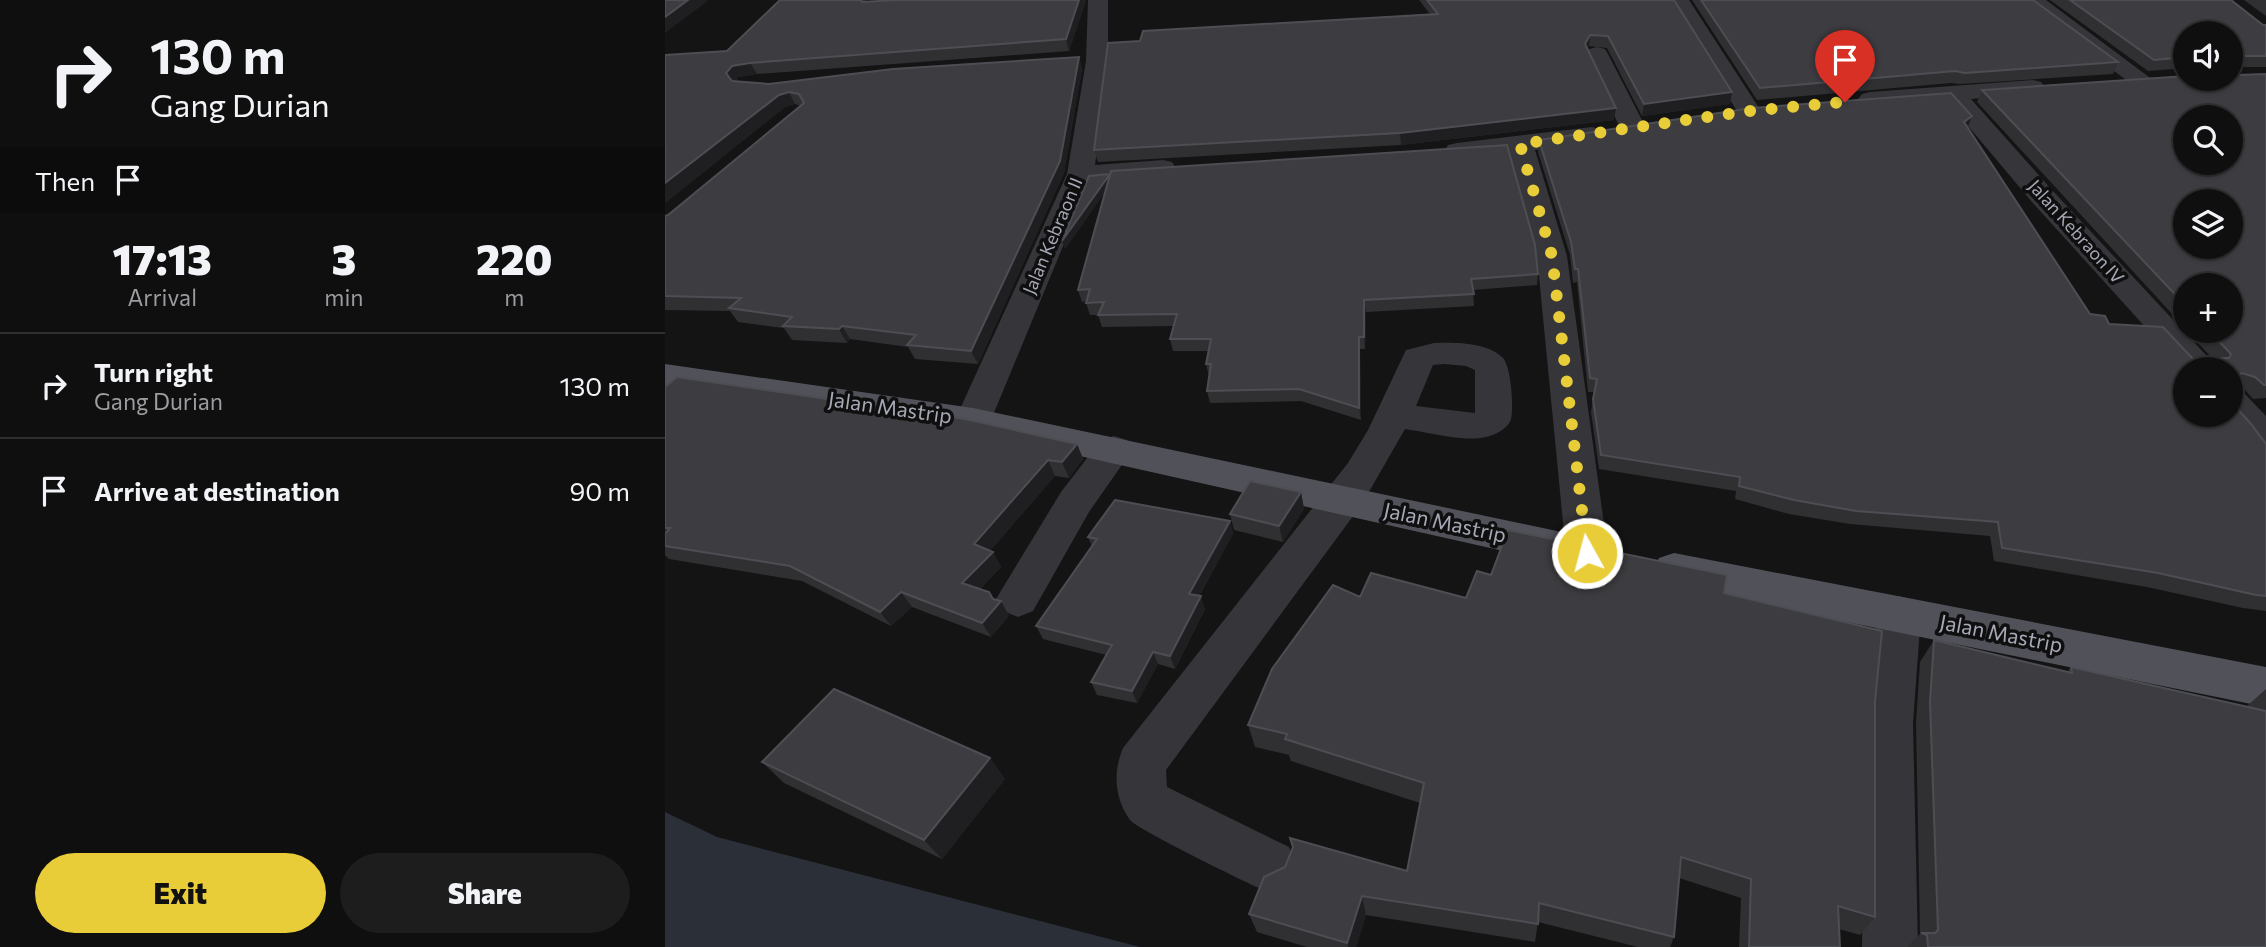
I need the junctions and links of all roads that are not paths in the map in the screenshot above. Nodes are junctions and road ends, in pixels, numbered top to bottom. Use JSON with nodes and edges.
{"nodes":[{"id":1,"x":1679,"y":0,"type":"edge"},
{"id":2,"x":2028,"y":0,"type":"edge"},
{"id":3,"x":1106,"y":1,"type":"edge"},
{"id":4,"x":1597,"y":54,"type":"edge"},
{"id":5,"x":2101,"y":83,"type":"edge"},
{"id":6,"x":2060,"y":85,"type":"edge"},
{"id":7,"x":1952,"y":93,"type":"junction"},
{"id":8,"x":1845,"y":102,"type":"edge"},
{"id":9,"x":1777,"y":108,"type":"edge"},
{"id":10,"x":1749,"y":111,"type":"junction"},
{"id":11,"x":1723,"y":114,"type":"edge"},
{"id":12,"x":1659,"y":124,"type":"edge"},
{"id":13,"x":1633,"y":128,"type":"junction"},
{"id":14,"x":1520,"y":144,"type":"junction"},
{"id":15,"x":1439,"y":152,"type":"edge"},
{"id":16,"x":1192,"y":166,"type":"edge"},
{"id":17,"x":1080,"y":174,"type":"junction"},
{"id":18,"x":2191,"y":357,"type":"edge"},
{"id":19,"x":671,"y":381,"type":"edge"},
{"id":20,"x":2243,"y":414,"type":"edge"},
{"id":21,"x":1396,"y":416,"type":"dead end"},
{"id":22,"x":973,"y":420,"type":"junction"},
{"id":23,"x":2266,"y":439,"type":"edge"},
{"id":24,"x":1114,"y":449,"type":"junction"},
{"id":25,"x":1345,"y":501,"type":"junction"},
{"id":26,"x":1587,"y":553,"type":"junction"},
{"id":27,"x":1018,"y":599,"type":"dead end"},
{"id":28,"x":1899,"y":614,"type":"junction"},
{"id":29,"x":2266,"y":687,"type":"edge"},
{"id":30,"x":1270,"y":866,"type":"dead end"},
{"id":31,"x":1890,"y":947,"type":"edge"}],
"edges":[{"from":1,"to":10,"type":"street"},
{"from":2,"to":5,"type":"street"},
{"from":3,"to":17,"type":"street","name":"Jalan Kebraon II"},
{"from":4,"to":13,"type":"street"},
{"from":6,"to":7,"type":"street"},
{"from":7,"to":8,"type":"street"},
{"from":7,"to":18,"type":"street","name":"Jalan Kebraon IV"},
{"from":9,"to":10,"type":"street"},
{"from":10,"to":11,"type":"street"},
{"from":12,"to":13,"type":"street"},
{"from":13,"to":14,"type":"street"},
{"from":14,"to":15,"type":"street"},
{"from":14,"to":26,"type":"street"},
{"from":16,"to":17,"type":"street"},
{"from":17,"to":22,"type":"street","name":"Jalan Kebraon II"},
{"from":19,"to":22,"type":"main road","name":"Jalan Mastrip"},
{"from":20,"to":23,"type":"street"},
{"from":21,"to":25,"type":"street"},
{"from":22,"to":24,"type":"main road","name":"Jalan Mastrip"},
{"from":24,"to":25,"type":"main road","name":"Jalan Mastrip"},
{"from":24,"to":27,"type":"street"},
{"from":25,"to":26,"type":"main road","name":"Jalan Mastrip"},
{"from":25,"to":30,"type":"street"},
{"from":26,"to":28,"type":"main road","name":"Jalan Mastrip"},
{"from":28,"to":29,"type":"main road","name":"Jalan Mastrip"},
{"from":28,"to":31,"type":"street"}]}
